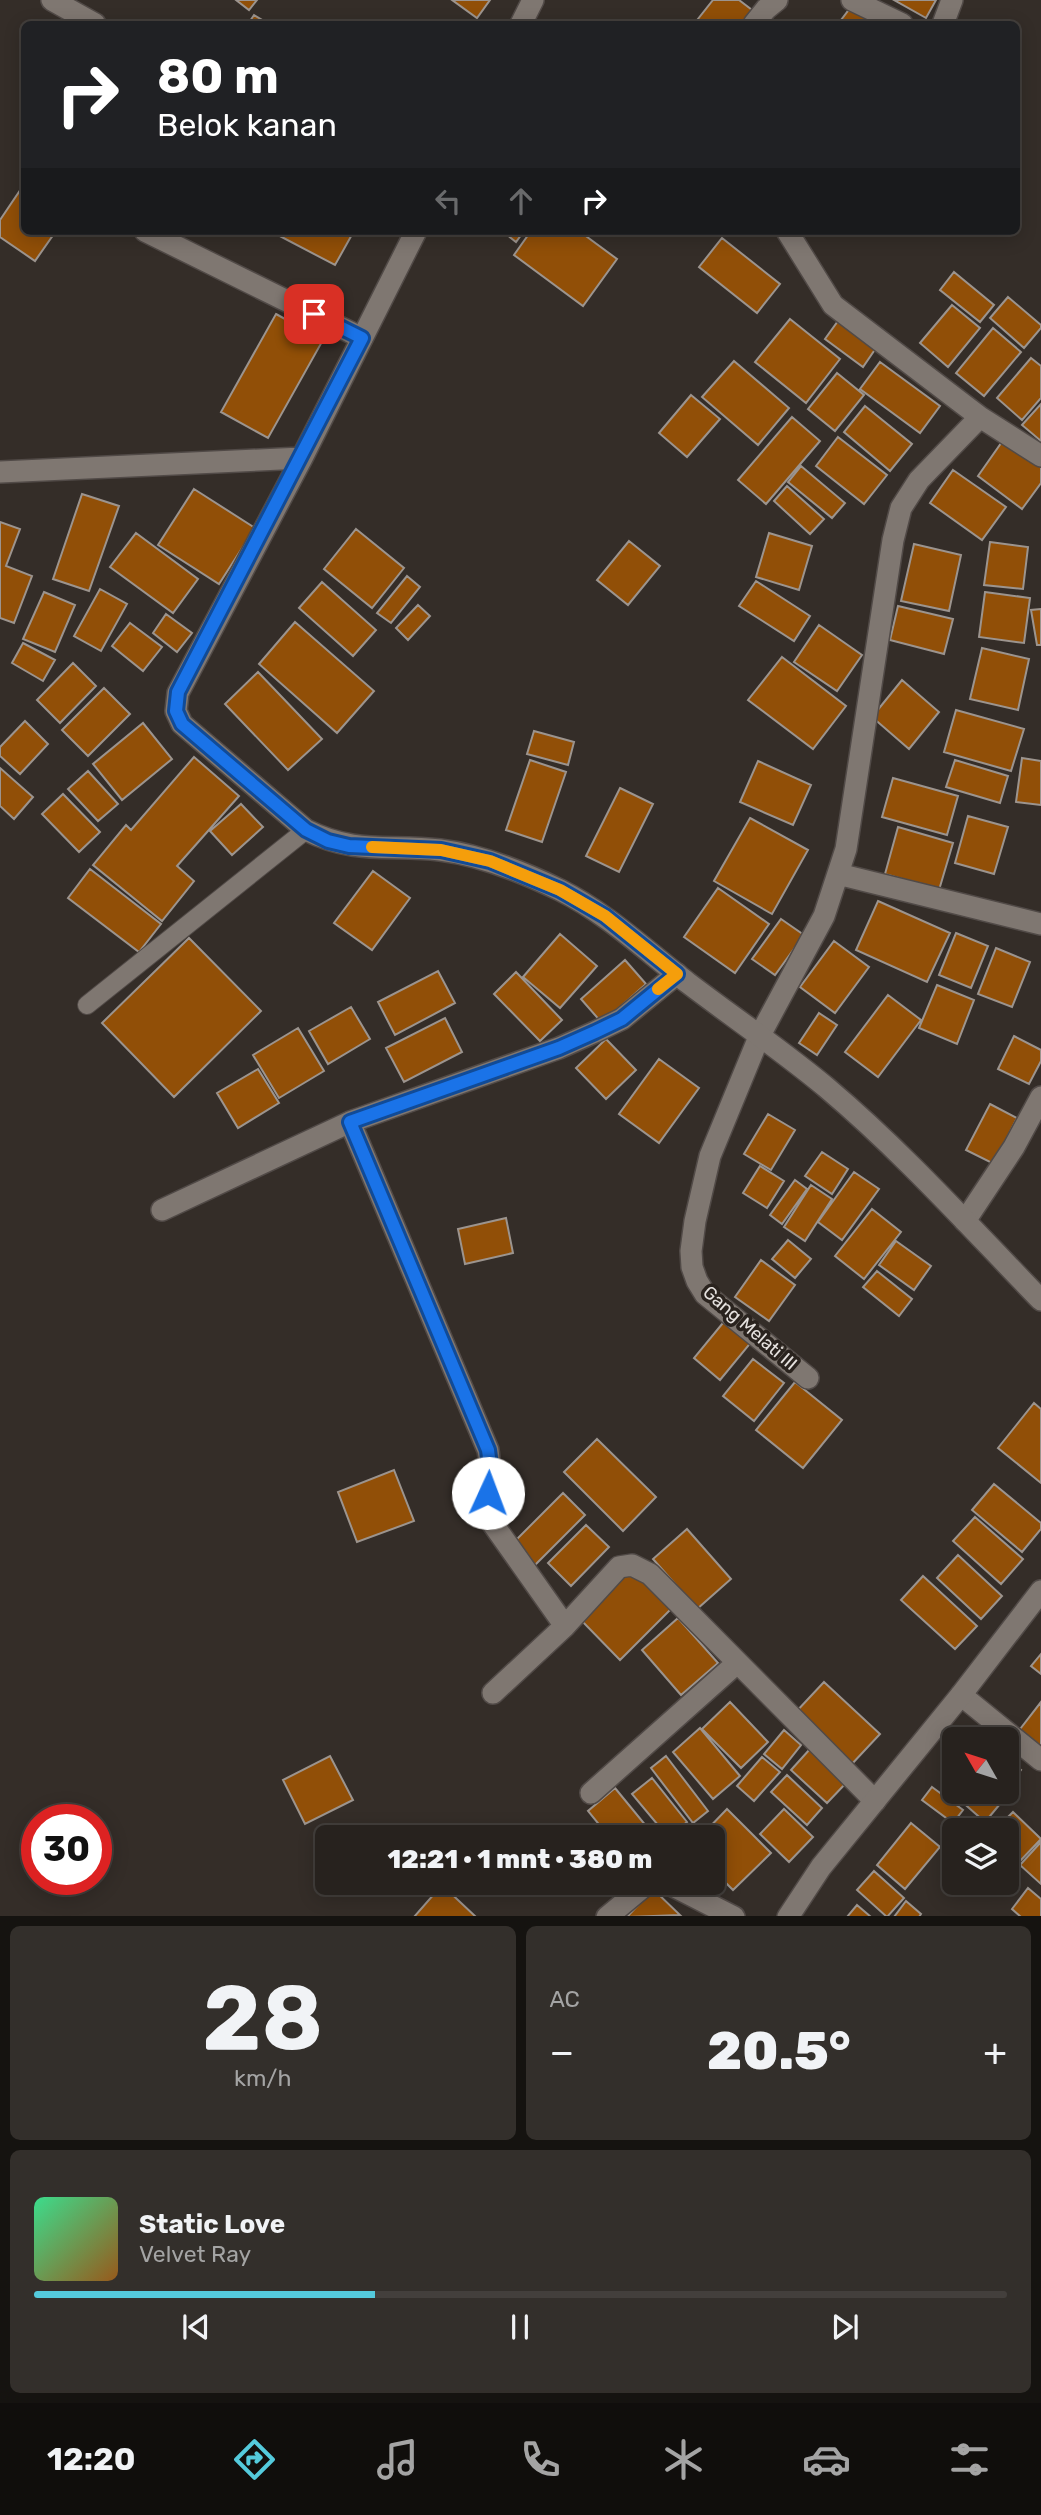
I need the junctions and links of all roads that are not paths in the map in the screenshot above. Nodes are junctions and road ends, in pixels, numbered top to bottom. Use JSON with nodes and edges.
{"nodes":[{"id":1,"x":52,"y":0,"type":"edge"},
{"id":2,"x":852,"y":0,"type":"edge"},
{"id":3,"x":952,"y":0,"type":"edge"},
{"id":4,"x":90,"y":21,"type":"edge"},
{"id":5,"x":896,"y":21,"type":"edge"},
{"id":6,"x":944,"y":21,"type":"edge"},
{"id":7,"x":153,"y":235,"type":"edge"},
{"id":8,"x":414,"y":235,"type":"edge"},
{"id":9,"x":789,"y":235,"type":"edge"},
{"id":10,"x":362,"y":338,"type":"junction"},
{"id":11,"x":980,"y":417,"type":"junction"},
{"id":12,"x":1041,"y":456,"type":"edge"},
{"id":13,"x":302,"y":458,"type":"junction"},
{"id":14,"x":0,"y":472,"type":"edge"},
{"id":15,"x":306,"y":830,"type":"junction"},
{"id":16,"x":838,"y":874,"type":"junction"},
{"id":17,"x":1041,"y":924,"type":"edge"},
{"id":18,"x":677,"y":974,"type":"junction"},
{"id":19,"x":87,"y":1004,"type":"dead end"},
{"id":20,"x":760,"y":1037,"type":"junction"},
{"id":21,"x":1041,"y":1097,"type":"edge"},
{"id":22,"x":350,"y":1122,"type":"junction"},
{"id":23,"x":162,"y":1210,"type":"dead end"},
{"id":24,"x":965,"y":1221,"type":"junction"},
{"id":25,"x":1041,"y":1300,"type":"edge"},
{"id":26,"x":808,"y":1378,"type":"dead end"},
{"id":27,"x":1041,"y":1591,"type":"edge"},
{"id":28,"x":565,"y":1626,"type":"junction"},
{"id":29,"x":737,"y":1663,"type":"junction"},
{"id":30,"x":494,"y":1693,"type":"dead end"},
{"id":31,"x":961,"y":1695,"type":"junction"},
{"id":32,"x":1041,"y":1760,"type":"edge"},
{"id":33,"x":591,"y":1793,"type":"dead end"},
{"id":34,"x":875,"y":1801,"type":"junction"},
{"id":35,"x":633,"y":1895,"type":"edge"},
{"id":36,"x":691,"y":1895,"type":"edge"},
{"id":37,"x":607,"y":1916,"type":"edge"},
{"id":38,"x":734,"y":1916,"type":"edge"},
{"id":39,"x":788,"y":1916,"type":"edge"}],
"edges":[{"from":1,"to":4,"type":"street"},
{"from":2,"to":5,"type":"street"},
{"from":3,"to":6,"type":"street"},
{"from":7,"to":10,"type":"street"},
{"from":8,"to":10,"type":"street"},
{"from":9,"to":11,"type":"street"},
{"from":10,"to":13,"type":"street"},
{"from":11,"to":12,"type":"street"},
{"from":11,"to":16,"type":"street","name":"Gang Melati III"},
{"from":13,"to":14,"type":"street"},
{"from":13,"to":15,"type":"street"},
{"from":15,"to":18,"type":"street"},
{"from":15,"to":19,"type":"lane"},
{"from":16,"to":17,"type":"street"},
{"from":16,"to":20,"type":"street","name":"Gang Melati III"},
{"from":18,"to":20,"type":"street"},
{"from":18,"to":22,"type":"street"},
{"from":20,"to":24,"type":"street"},
{"from":20,"to":26,"type":"street","name":"Gang Melati III"},
{"from":21,"to":24,"type":"street"},
{"from":22,"to":23,"type":"street"},
{"from":22,"to":28,"type":"street"},
{"from":24,"to":25,"type":"street"},
{"from":27,"to":31,"type":"street"},
{"from":28,"to":29,"type":"street"},
{"from":28,"to":30,"type":"street"},
{"from":29,"to":33,"type":"street"},
{"from":29,"to":34,"type":"street"},
{"from":31,"to":32,"type":"street"},
{"from":31,"to":34,"type":"street"},
{"from":34,"to":39,"type":"street"},
{"from":35,"to":37,"type":"street"},
{"from":36,"to":38,"type":"street"}]}
